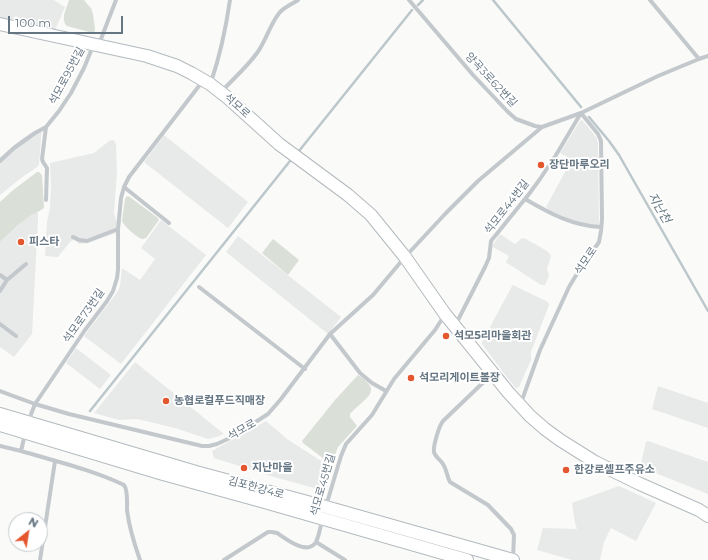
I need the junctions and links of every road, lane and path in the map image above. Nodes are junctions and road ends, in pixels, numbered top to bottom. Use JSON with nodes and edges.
{"nodes":[{"id":1,"x":116,"y":0,"type":"edge"},
{"id":2,"x":230,"y":0,"type":"edge"},
{"id":3,"x":298,"y":0,"type":"edge"},
{"id":4,"x":409,"y":0,"type":"edge"},
{"id":5,"x":650,"y":0,"type":"edge"},
{"id":6,"x":0,"y":24,"type":"edge"},
{"id":7,"x":96,"y":45,"type":"junction"},
{"id":8,"x":708,"y":56,"type":"edge"},
{"id":9,"x":699,"y":59,"type":"junction"},
{"id":10,"x":207,"y":82,"type":"junction"},
{"id":11,"x":220,"y":92,"type":"junction"},
{"id":12,"x":581,"y":113,"type":"junction"},
{"id":13,"x":542,"y":127,"type":"junction"},
{"id":14,"x":46,"y":128,"type":"junction"},
{"id":15,"x":0,"y":161,"type":"edge"},
{"id":16,"x":124,"y":187,"type":"junction"},
{"id":17,"x":525,"y":199,"type":"junction"},
{"id":18,"x":46,"y":200,"type":"dead end"},
{"id":19,"x":169,"y":223,"type":"dead end"},
{"id":20,"x":601,"y":227,"type":"junction"},
{"id":21,"x":118,"y":228,"type":"junction"},
{"id":22,"x":73,"y":237,"type":"dead end"},
{"id":23,"x":405,"y":257,"type":"junction"},
{"id":24,"x":26,"y":264,"type":"dead end"},
{"id":25,"x":0,"y":275,"type":"edge"},
{"id":26,"x":7,"y":280,"type":"junction"},
{"id":27,"x":199,"y":287,"type":"dead end"},
{"id":28,"x":0,"y":291,"type":"edge"},
{"id":29,"x":445,"y":314,"type":"junction"},
{"id":30,"x":0,"y":324,"type":"edge"},
{"id":31,"x":455,"y":326,"type":"junction"},
{"id":32,"x":330,"y":334,"type":"junction"},
{"id":33,"x":16,"y":336,"type":"dead end"},
{"id":34,"x":305,"y":369,"type":"junction"},
{"id":35,"x":493,"y":373,"type":"junction"},
{"id":36,"x":0,"y":391,"type":"edge"},
{"id":37,"x":386,"y":391,"type":"junction"},
{"id":38,"x":35,"y":404,"type":"junction"},
{"id":39,"x":520,"y":405,"type":"junction"},
{"id":40,"x":0,"y":414,"type":"edge"},
{"id":41,"x":0,"y":425,"type":"edge"},
{"id":42,"x":27,"y":427,"type":"junction"},
{"id":43,"x":0,"y":446,"type":"edge"},
{"id":44,"x":21,"y":451,"type":"junction"},
{"id":45,"x":55,"y":461,"type":"junction"},
{"id":46,"x":324,"y":513,"type":"junction"},
{"id":47,"x":708,"y":515,"type":"edge"},
{"id":48,"x":316,"y":542,"type":"junction"},
{"id":49,"x":40,"y":560,"type":"edge"},
{"id":50,"x":140,"y":560,"type":"edge"},
{"id":51,"x":224,"y":560,"type":"edge"},
{"id":52,"x":345,"y":560,"type":"edge"},
{"id":53,"x":467,"y":560,"type":"edge"},
{"id":54,"x":513,"y":560,"type":"edge"}],
"edges":[{"from":1,"to":7,"type":"lane","name":"석모로95번길"},
{"from":2,"to":10,"type":"lane"},
{"from":3,"to":11,"type":"lane"},
{"from":4,"to":13,"type":"lane","name":"양곡3로62번길"},
{"from":5,"to":9,"type":"lane"},
{"from":6,"to":7,"type":"street","name":"석모로"},
{"from":7,"to":10,"type":"street","name":"석모로"},
{"from":7,"to":14,"type":"lane","name":"석모로95번길"},
{"from":8,"to":9,"type":"lane"},
{"from":9,"to":12,"type":"lane"},
{"from":10,"to":11,"type":"street","name":"석모로"},
{"from":10,"to":16,"type":"lane","name":"석모로73번길"},
{"from":11,"to":23,"type":"street","name":"석모로"},
{"from":12,"to":13,"type":"lane"},
{"from":12,"to":17,"type":"lane","name":"석모로44번길"},
{"from":12,"to":20,"type":"lane","name":"석모로"},
{"from":13,"to":23,"type":"lane","name":"석모로"},
{"from":14,"to":15,"type":"lane","name":"석모로95번길"},
{"from":14,"to":18,"type":"lane"},
{"from":16,"to":19,"type":"lane"},
{"from":16,"to":21,"type":"lane","name":"석모로73번길"},
{"from":17,"to":20,"type":"lane"},
{"from":17,"to":31,"type":"lane","name":"석모로44번길"},
{"from":20,"to":39,"type":"lane","name":"석모로"},
{"from":21,"to":22,"type":"lane"},
{"from":21,"to":38,"type":"lane","name":"석모로73번길"},
{"from":23,"to":29,"type":"street","name":"석모로"},
{"from":23,"to":32,"type":"lane","name":"석모로"},
{"from":24,"to":26,"type":"lane"},
{"from":25,"to":26,"type":"lane"},
{"from":26,"to":28,"type":"lane"},
{"from":27,"to":34,"type":"lane"},
{"from":29,"to":31,"type":"street","name":"석모로"},
{"from":29,"to":37,"type":"lane","name":"석모로45번길"},
{"from":30,"to":33,"type":"lane"},
{"from":31,"to":35,"type":"street","name":"석모로"},
{"from":32,"to":34,"type":"lane","name":"석모로"},
{"from":32,"to":37,"type":"lane"},
{"from":34,"to":38,"type":"lane","name":"석모로"},
{"from":35,"to":39,"type":"street","name":"석모로"},
{"from":35,"to":54,"type":"lane"},
{"from":36,"to":38,"type":"lane","name":"석모로"},
{"from":37,"to":46,"type":"lane","name":"석모로45번길"},
{"from":38,"to":42,"type":"lane","name":"석모로73번길"},
{"from":39,"to":47,"type":"street","name":"석모로"},
{"from":40,"to":42,"type":"street","name":"김포한강4로"},
{"from":41,"to":42,"type":"street","name":"김포한강4로"},
{"from":42,"to":44,"type":"lane","name":"석모로73번길"},
{"from":42,"to":46,"type":"street","name":"김포한강4로"},
{"from":43,"to":44,"type":"lane"},
{"from":44,"to":45,"type":"lane"},
{"from":45,"to":49,"type":"lane"},
{"from":45,"to":50,"type":"lane"},
{"from":46,"to":48,"type":"lane","name":"석모로45번길"},
{"from":46,"to":53,"type":"street","name":"김포한강4로"},
{"from":46,"to":54,"type":"street","name":"김포한강4로"},
{"from":48,"to":51,"type":"lane"},
{"from":48,"to":52,"type":"lane"}]}
